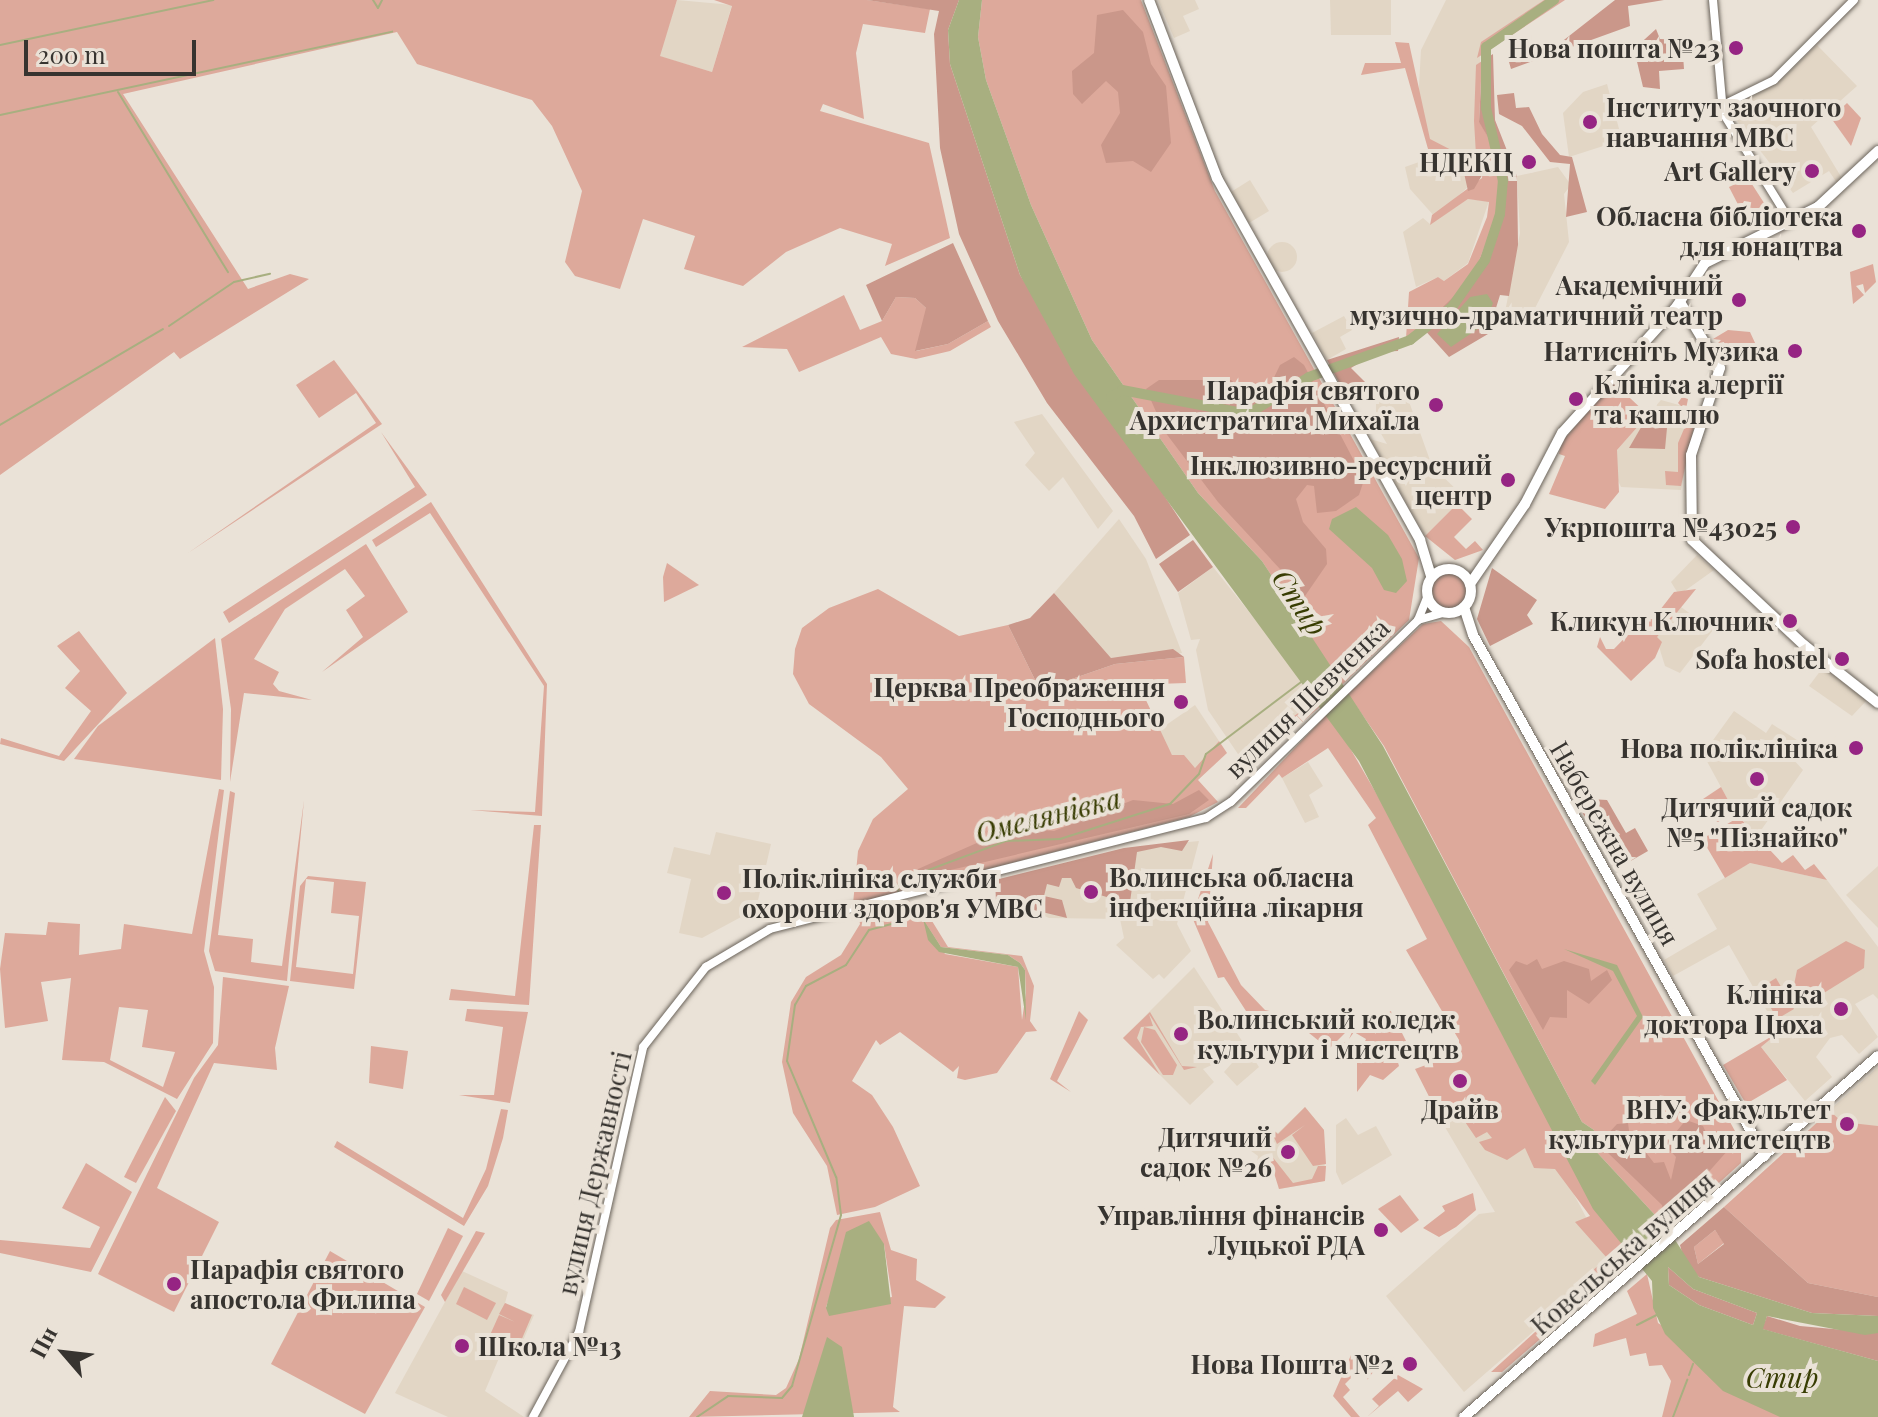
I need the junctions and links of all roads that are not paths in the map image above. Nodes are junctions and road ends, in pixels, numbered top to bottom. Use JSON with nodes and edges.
{"nodes":[{"id":1,"x":1149,"y":0,"type":"edge"},
{"id":2,"x":1713,"y":0,"type":"edge"},
{"id":3,"x":1854,"y":0,"type":"edge"},
{"id":4,"x":1721,"y":106,"type":"junction"},
{"id":5,"x":1878,"y":151,"type":"edge"},
{"id":6,"x":1874,"y":166,"type":"edge"},
{"id":7,"x":1790,"y":221,"type":"junction"},
{"id":8,"x":1680,"y":302,"type":"junction"},
{"id":9,"x":1427,"y":554,"type":"junction"},
{"id":10,"x":1488,"y":559,"type":"junction"},
{"id":11,"x":1445,"y":569,"type":"junction"},
{"id":12,"x":1457,"y":570,"type":"junction"},
{"id":13,"x":1431,"y":576,"type":"junction"},
{"id":14,"x":1470,"y":584,"type":"junction"},
{"id":15,"x":1427,"y":598,"type":"junction"},
{"id":16,"x":1454,"y":611,"type":"junction"},
{"id":17,"x":1418,"y":620,"type":"junction"},
{"id":18,"x":1878,"y":703,"type":"edge"},
{"id":19,"x":1226,"y":807,"type":"joint"},
{"id":20,"x":1878,"y":1056,"type":"edge"},
{"id":21,"x":1765,"y":1156,"type":"junction"},
{"id":22,"x":533,"y":1417,"type":"edge"},
{"id":23,"x":1464,"y":1417,"type":"edge"}],
"edges":[{"from":1,"to":9,"type":"main road"},
{"from":2,"to":4,"type":"street"},
{"from":3,"to":4,"type":"street"},
{"from":4,"to":7,"type":"street"},
{"from":5,"to":6,"type":"main road"},
{"from":6,"to":7,"type":"main road"},
{"from":7,"to":8,"type":"main road"},
{"from":8,"to":10,"type":"main road"},
{"from":8,"to":18,"type":"main road"},
{"from":9,"to":11,"type":"main road"},
{"from":9,"to":13,"type":"main road"},
{"from":10,"to":12,"type":"main road"},
{"from":10,"to":14,"type":"main road"},
{"from":11,"to":12,"type":"main road"},
{"from":11,"to":13,"type":"main road"},
{"from":12,"to":14,"type":"main road"},
{"from":13,"to":15,"type":"main road"},
{"from":14,"to":16,"type":"main road"},
{"from":15,"to":16,"type":"main road"},
{"from":15,"to":17,"type":"street","name":"вулиця Шевченка"},
{"from":16,"to":17,"type":"street","name":"вулиця Шевченка"},
{"from":16,"to":21,"type":"main road","name":"Набережна вулиця"},
{"from":17,"to":19,"type":"street","name":"вулиця Шевченка"},
{"from":19,"to":22,"type":"street","name":"вулиця Державності"},
{"from":20,"to":21,"type":"main road","name":"Ковельська вулиця"},
{"from":21,"to":23,"type":"main road","name":"Ковельська вулиця"}]}
